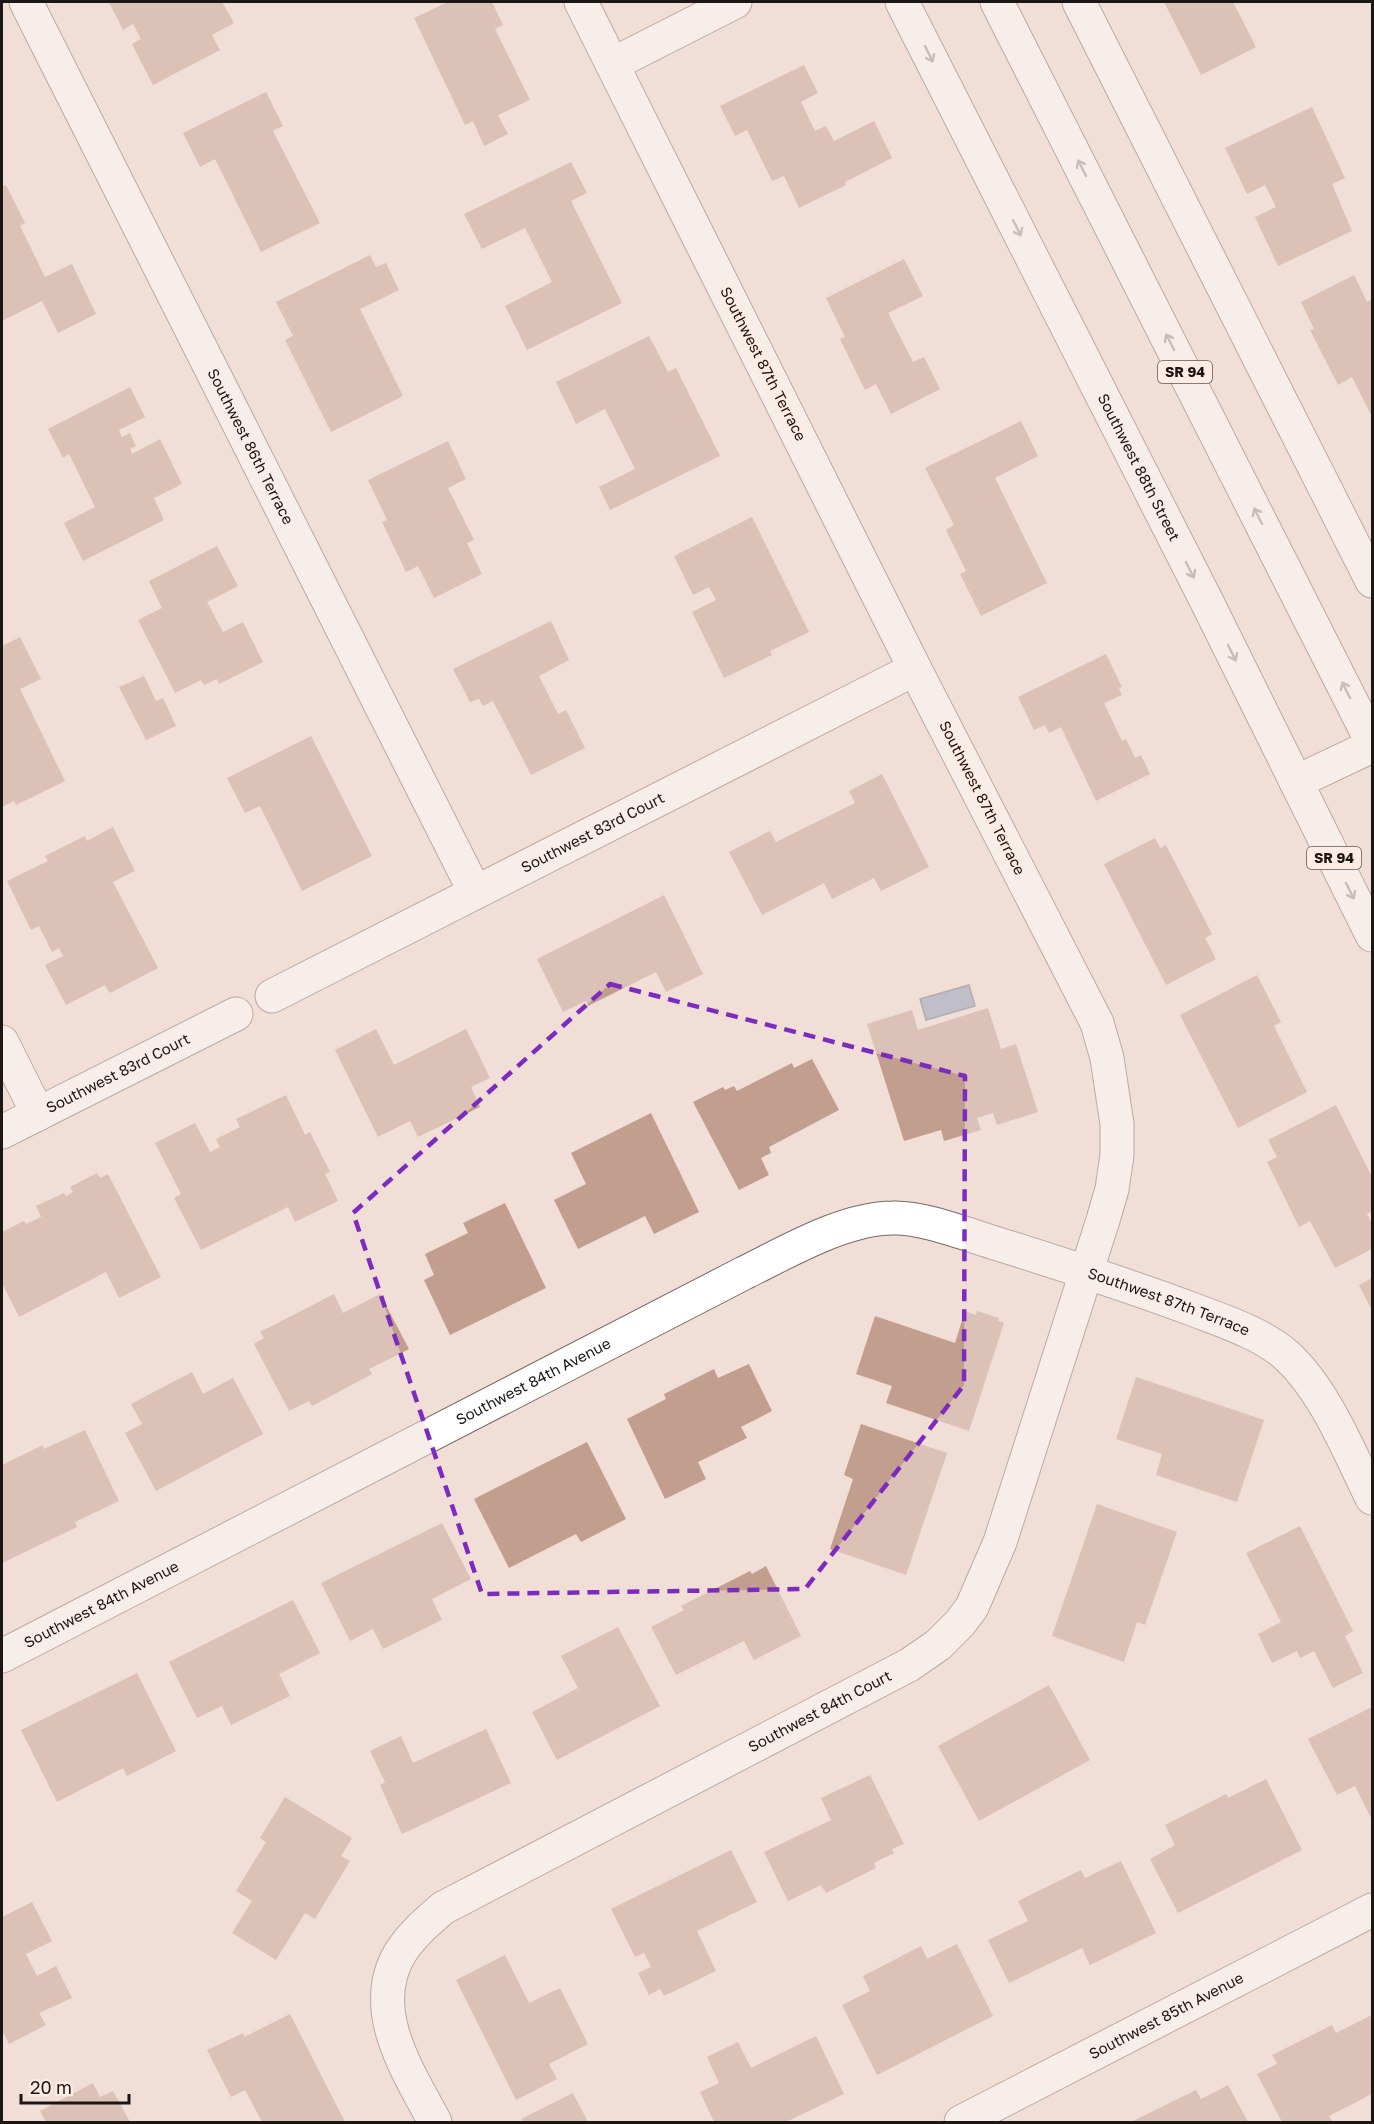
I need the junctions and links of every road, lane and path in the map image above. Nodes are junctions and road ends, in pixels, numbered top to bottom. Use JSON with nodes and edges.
{"nodes":[{"id":1,"x":26,"y":2,"type":"edge"},
{"id":2,"x":581,"y":2,"type":"edge"},
{"id":3,"x":735,"y":2,"type":"edge"},
{"id":4,"x":902,"y":2,"type":"edge"},
{"id":5,"x":997,"y":2,"type":"edge"},
{"id":6,"x":1079,"y":2,"type":"edge"},
{"id":7,"x":613,"y":64,"type":"junction"},
{"id":8,"x":1372,"y":581,"type":"edge"},
{"id":9,"x":915,"y":669,"type":"junction"},
{"id":10,"x":1372,"y":744,"type":"edge"},
{"id":11,"x":1296,"y":782,"type":"junction"},
{"id":12,"x":475,"y":892,"type":"junction"},
{"id":13,"x":1372,"y":935,"type":"edge"},
{"id":14,"x":272,"y":996,"type":"dead end"},
{"id":15,"x":236,"y":1014,"type":"dead end"},
{"id":16,"x":2,"y":1042,"type":"edge"},
{"id":17,"x":38,"y":1114,"type":"junction"},
{"id":18,"x":2,"y":1132,"type":"edge"},
{"id":19,"x":1088,"y":1271,"type":"junction"},
{"id":20,"x":1372,"y":1498,"type":"edge"},
{"id":21,"x":2,"y":1656,"type":"edge"},
{"id":22,"x":1372,"y":1910,"type":"edge"},
{"id":23,"x":435,"y":2122,"type":"edge"},
{"id":24,"x":961,"y":2122,"type":"edge"}],
"edges":[{"from":1,"to":12,"type":"street","name":"Southwest 86th Terrace"},
{"from":2,"to":7,"type":"street","name":"Southwest 87th Terrace"},
{"from":3,"to":7,"type":"street"},
{"from":4,"to":11,"type":"street","name":"Southwest 88th Street","number":"SR 94","one_way":true},
{"from":10,"to":5,"type":"street","number":"SR 94","one_way":true},
{"from":6,"to":8,"type":"street"},
{"from":7,"to":9,"type":"street","name":"Southwest 87th Terrace"},
{"from":9,"to":12,"type":"street","name":"Southwest 83rd Court"},
{"from":9,"to":19,"type":"street","name":"Southwest 87th Terrace"},
{"from":10,"to":11,"type":"street"},
{"from":11,"to":13,"type":"street","name":"Southwest 88th Street","number":"SR 94","one_way":true},
{"from":12,"to":14,"type":"street","name":"Southwest 83rd Court"},
{"from":15,"to":17,"type":"street","name":"Southwest 83rd Court"},
{"from":16,"to":17,"type":"street"},
{"from":17,"to":18,"type":"street","name":"Southwest 83rd Court"},
{"from":19,"to":20,"type":"street","name":"Southwest 87th Terrace"},
{"from":19,"to":21,"type":"street","name":"Southwest 84th Avenue"},
{"from":19,"to":23,"type":"street","name":"Southwest 84th Court"},
{"from":22,"to":24,"type":"street","name":"Southwest 85th Avenue"}]}
